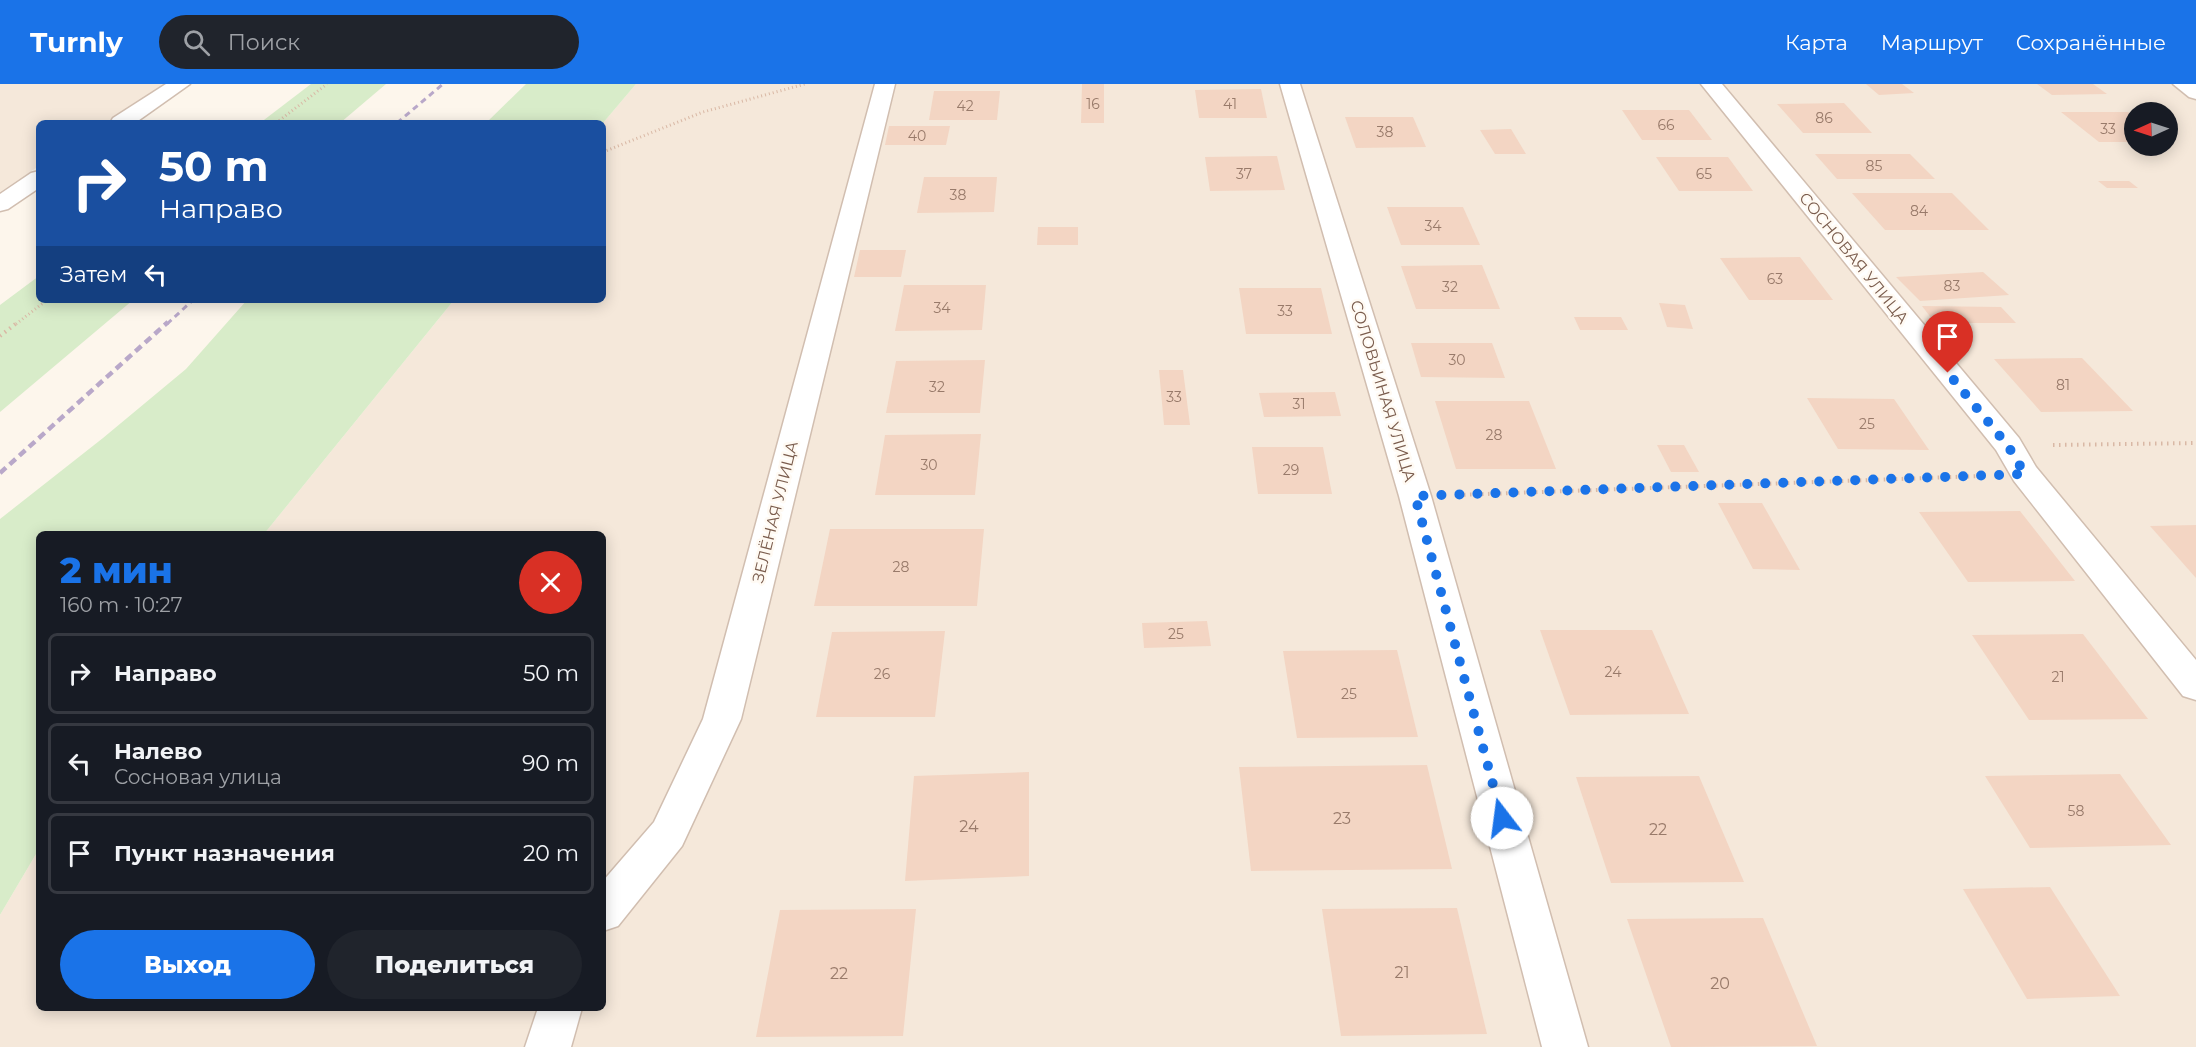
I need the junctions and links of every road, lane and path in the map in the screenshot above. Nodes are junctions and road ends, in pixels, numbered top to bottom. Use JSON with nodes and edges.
{"nodes":[{"id":1,"x":180,"y":84,"type":"edge"},
{"id":2,"x":327,"y":84,"type":"edge"},
{"id":3,"x":806,"y":84,"type":"edge"},
{"id":4,"x":885,"y":84,"type":"edge"},
{"id":5,"x":1290,"y":84,"type":"edge"},
{"id":6,"x":1712,"y":84,"type":"edge"},
{"id":7,"x":2183,"y":84,"type":"edge"},
{"id":8,"x":2196,"y":93,"type":"edge"},
{"id":9,"x":126,"y":120,"type":"edge"},
{"id":10,"x":280,"y":120,"type":"edge"},
{"id":11,"x":606,"y":151,"type":"edge"},
{"id":12,"x":36,"y":180,"type":"edge"},
{"id":13,"x":0,"y":204,"type":"edge"},
{"id":14,"x":43,"y":303,"type":"edge"},
{"id":15,"x":0,"y":336,"type":"edge"},
{"id":16,"x":2196,"y":442,"type":"edge"},
{"id":17,"x":2008,"y":446,"type":"junction"},
{"id":18,"x":2025,"y":474,"type":"junction"},
{"id":19,"x":1415,"y":496,"type":"junction"},
{"id":20,"x":2196,"y":686,"type":"edge"},
{"id":21,"x":606,"y":908,"type":"edge"},
{"id":22,"x":559,"y":1011,"type":"edge"},
{"id":23,"x":548,"y":1047,"type":"edge"},
{"id":24,"x":1565,"y":1047,"type":"edge"}],
"edges":[{"from":1,"to":9,"type":"street"},
{"from":2,"to":10,"type":"path"},
{"from":3,"to":11,"type":"path"},
{"from":4,"to":21,"type":"street","name":"ЗЕЛЁНАЯ УЛИЦА"},
{"from":5,"to":19,"type":"street","name":"СОЛОВЬИНАЯ УЛИЦА"},
{"from":6,"to":17,"type":"street","name":"СОСНОВАЯ УЛИЦА"},
{"from":7,"to":8,"type":"street"},
{"from":12,"to":13,"type":"street"},
{"from":14,"to":15,"type":"path"},
{"from":16,"to":17,"type":"path"},
{"from":17,"to":18,"type":"street","name":"СОСНОВАЯ УЛИЦА"},
{"from":18,"to":19,"type":"path"},
{"from":18,"to":20,"type":"street","name":"СОСНОВАЯ УЛИЦА"},
{"from":19,"to":24,"type":"street","name":"СОЛОВЬИНАЯ УЛИЦА"},
{"from":22,"to":23,"type":"street"}]}
